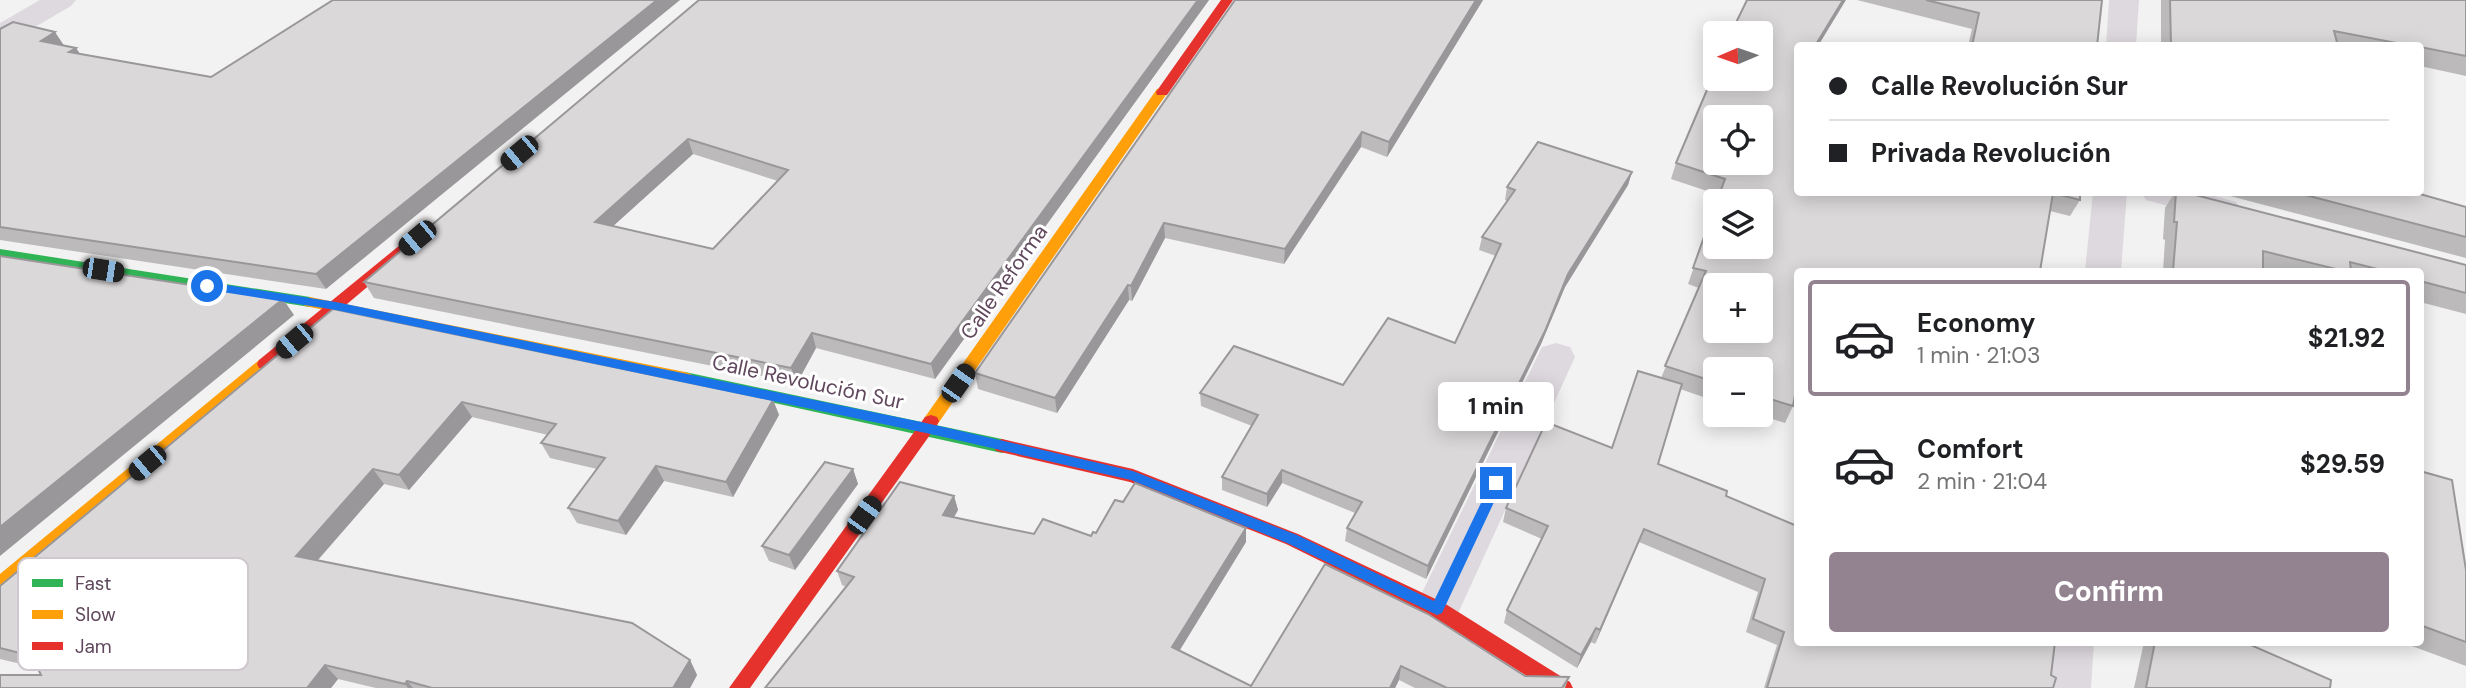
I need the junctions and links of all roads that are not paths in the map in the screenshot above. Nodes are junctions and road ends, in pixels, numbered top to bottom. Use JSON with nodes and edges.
{"nodes":[{"id":1,"x":61,"y":0,"type":"edge"},
{"id":2,"x":1227,"y":0,"type":"edge"},
{"id":3,"x":2121,"y":1,"type":"edge"},
{"id":4,"x":0,"y":35,"type":"edge"},
{"id":5,"x":2121,"y":42,"type":"edge"},
{"id":6,"x":2110,"y":196,"type":"edge"},
{"id":7,"x":2173,"y":196,"type":"edge"},
{"id":8,"x":2252,"y":217,"type":"edge"},
{"id":9,"x":419,"y":236,"type":"edge"},
{"id":10,"x":0,"y":254,"type":"edge"},
{"id":11,"x":2103,"y":268,"type":"edge"},
{"id":12,"x":336,"y":306,"type":"junction"},
{"id":13,"x":1556,"y":357,"type":"dead end"},
{"id":14,"x":926,"y":428,"type":"junction"},
{"id":15,"x":33,"y":558,"type":"edge"},
{"id":16,"x":18,"y":570,"type":"edge"},
{"id":17,"x":0,"y":585,"type":"edge"},
{"id":18,"x":1437,"y":609,"type":"junction"},
{"id":19,"x":2071,"y":646,"type":"edge"},
{"id":20,"x":739,"y":688,"type":"edge"},
{"id":21,"x":1563,"y":688,"type":"edge"},
{"id":22,"x":2067,"y":688,"type":"edge"}],
"edges":[{"from":1,"to":4,"type":"street"},
{"from":2,"to":14,"type":"street","name":"Calle Reforma"},
{"from":3,"to":5,"type":"street"},
{"from":6,"to":11,"type":"street"},
{"from":7,"to":8,"type":"street"},
{"from":9,"to":12,"type":"street"},
{"from":10,"to":12,"type":"street","name":"Calle Revolución Sur"},
{"from":12,"to":14,"type":"street","name":"Calle Revolución Sur"},
{"from":12,"to":15,"type":"street"},
{"from":13,"to":18,"type":"street"},
{"from":14,"to":18,"type":"street","name":"Calle Revolución Sur"},
{"from":14,"to":20,"type":"street","name":"Calle Reforma"},
{"from":16,"to":17,"type":"street"},
{"from":18,"to":21,"type":"street","name":"Calle Revolución Sur"},
{"from":19,"to":22,"type":"street"}]}
